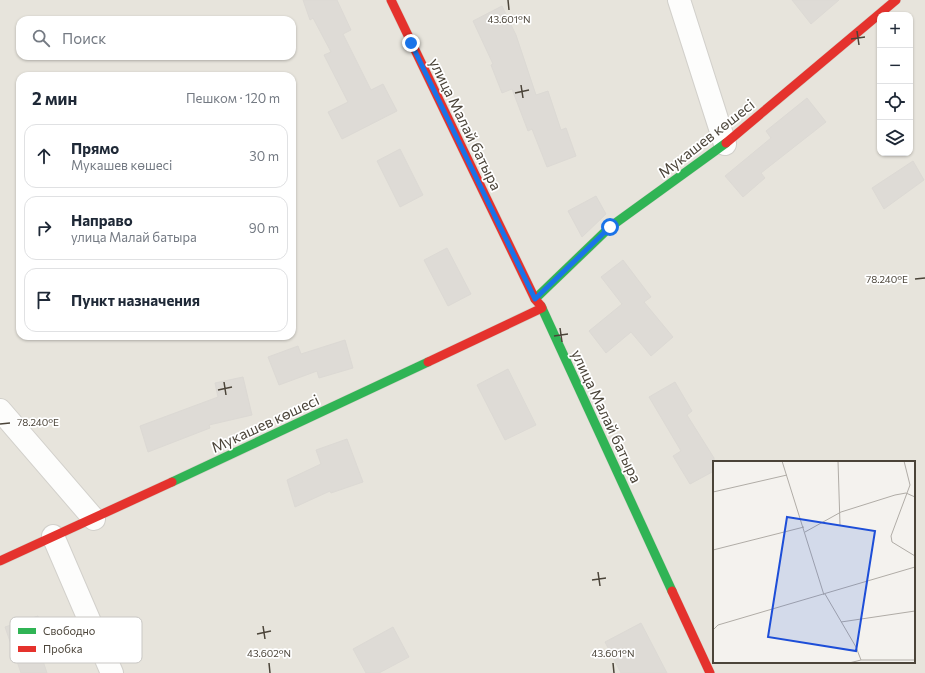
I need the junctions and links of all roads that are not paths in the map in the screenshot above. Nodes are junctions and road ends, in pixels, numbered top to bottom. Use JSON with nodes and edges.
{"nodes":[{"id":1,"x":391,"y":0,"type":"edge"},
{"id":2,"x":679,"y":0,"type":"edge"},
{"id":3,"x":896,"y":0,"type":"edge"},
{"id":4,"x":724,"y":144,"type":"junction"},
{"id":5,"x":535,"y":299,"type":"junction"},
{"id":6,"x":542,"y":308,"type":"junction"},
{"id":7,"x":0,"y":410,"type":"edge"},
{"id":8,"x":94,"y":519,"type":"junction"},
{"id":9,"x":53,"y":536,"type":"junction"},
{"id":10,"x":0,"y":561,"type":"edge"},
{"id":11,"x":88,"y":617,"type":"edge"},
{"id":12,"x":108,"y":663,"type":"edge"},
{"id":13,"x":112,"y":673,"type":"edge"},
{"id":14,"x":710,"y":673,"type":"edge"}],
"edges":[{"from":1,"to":5,"type":"street","name":"улица Малай батыра"},
{"from":2,"to":4,"type":"street"},
{"from":3,"to":4,"type":"street","name":"Мукашев көшесі"},
{"from":4,"to":5,"type":"street","name":"Мукашев көшесі"},
{"from":5,"to":6,"type":"street","name":"улица Малай батыра"},
{"from":6,"to":8,"type":"street","name":"Мукашев көшесі"},
{"from":6,"to":14,"type":"street","name":"улица Малай батыра"},
{"from":7,"to":8,"type":"street"},
{"from":8,"to":9,"type":"street","name":"Мукашев көшесі"},
{"from":9,"to":10,"type":"street","name":"Мукашев көшесі"},
{"from":9,"to":11,"type":"street"},
{"from":12,"to":13,"type":"street"}]}
